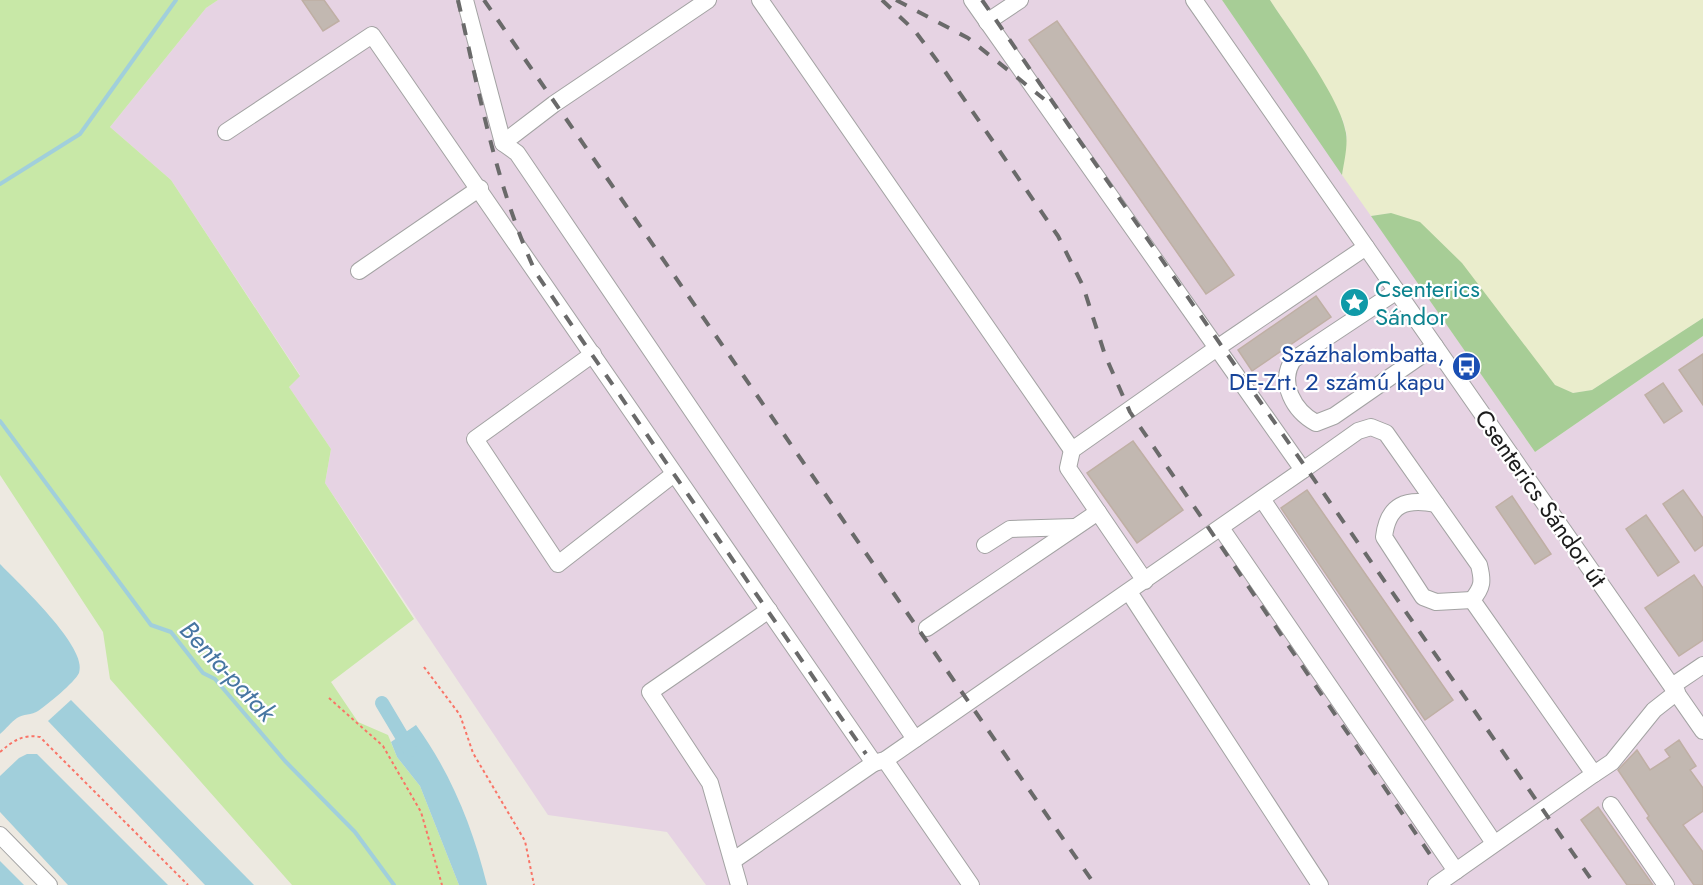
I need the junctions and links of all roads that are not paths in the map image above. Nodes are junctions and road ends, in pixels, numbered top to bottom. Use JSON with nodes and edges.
{"nodes":[{"id":1,"x":465,"y":0,"type":"edge"},
{"id":2,"x":708,"y":0,"type":"edge"},
{"id":3,"x":759,"y":0,"type":"edge"},
{"id":4,"x":972,"y":0,"type":"edge"},
{"id":5,"x":1020,"y":0,"type":"edge"},
{"id":6,"x":1194,"y":0,"type":"edge"},
{"id":7,"x":987,"y":22,"type":"junction"},
{"id":8,"x":226,"y":132,"type":"dead end"},
{"id":9,"x":503,"y":142,"type":"junction"},
{"id":10,"x":480,"y":188,"type":"junction"},
{"id":11,"x":1366,"y":247,"type":"junction"},
{"id":12,"x":359,"y":271,"type":"dead end"},
{"id":13,"x":1396,"y":291,"type":"junction"},
{"id":14,"x":1435,"y":346,"type":"junction"},
{"id":15,"x":1217,"y":348,"type":"junction"},
{"id":16,"x":592,"y":354,"type":"junction"},
{"id":17,"x":1072,"y":450,"type":"junction"},
{"id":18,"x":1303,"y":470,"type":"junction"},
{"id":19,"x":674,"y":474,"type":"junction"},
{"id":20,"x":1262,"y":499,"type":"junction"},
{"id":21,"x":1436,"y":504,"type":"junction"},
{"id":22,"x":1098,"y":512,"type":"junction"},
{"id":23,"x":1076,"y":527,"type":"junction"},
{"id":24,"x":1221,"y":528,"type":"junction"},
{"id":25,"x":986,"y":545,"type":"dead end"},
{"id":26,"x":1145,"y":581,"type":"junction"},
{"id":27,"x":1129,"y":592,"type":"junction"},
{"id":28,"x":1472,"y":600,"type":"junction"},
{"id":29,"x":769,"y":610,"type":"junction"},
{"id":30,"x":927,"y":628,"type":"dead end"},
{"id":31,"x":1703,"y":664,"type":"edge"},
{"id":32,"x":1675,"y":689,"type":"junction"},
{"id":33,"x":1703,"y":731,"type":"edge"},
{"id":34,"x":915,"y":739,"type":"junction"},
{"id":35,"x":880,"y":762,"type":"junction"},
{"id":36,"x":1594,"y":774,"type":"junction"},
{"id":37,"x":1611,"y":805,"type":"dead end"},
{"id":38,"x":0,"y":834,"type":"edge"},
{"id":39,"x":1494,"y":843,"type":"junction"},
{"id":40,"x":734,"y":860,"type":"junction"},
{"id":41,"x":1456,"y":871,"type":"junction"},
{"id":42,"x":49,"y":885,"type":"edge"},
{"id":43,"x":739,"y":885,"type":"edge"},
{"id":44,"x":971,"y":885,"type":"edge"},
{"id":45,"x":1320,"y":885,"type":"edge"},
{"id":46,"x":1436,"y":885,"type":"edge"},
{"id":47,"x":1666,"y":885,"type":"edge"}],
"edges":[{"from":1,"to":9,"type":"street"},
{"from":2,"to":9,"type":"street"},
{"from":3,"to":17,"type":"street"},
{"from":4,"to":7,"type":"street"},
{"from":5,"to":7,"type":"street"},
{"from":6,"to":11,"type":"street","name":"Csenterics Sándor út"},
{"from":7,"to":15,"type":"street"},
{"from":8,"to":10,"type":"street"},
{"from":9,"to":34,"type":"street"},
{"from":10,"to":12,"type":"street"},
{"from":10,"to":16,"type":"street"},
{"from":11,"to":13,"type":"street","name":"Csenterics Sándor út"},
{"from":11,"to":15,"type":"street"},
{"from":13,"to":14,"type":"street","name":"Csenterics Sándor út"},
{"from":13,"to":14,"type":"street"},
{"from":14,"to":32,"type":"street","name":"Csenterics Sándor út"},
{"from":15,"to":17,"type":"street"},
{"from":15,"to":18,"type":"street"},
{"from":16,"to":19,"type":"street"},
{"from":16,"to":19,"type":"street"},
{"from":17,"to":22,"type":"street"},
{"from":18,"to":20,"type":"street"},
{"from":18,"to":21,"type":"street"},
{"from":19,"to":29,"type":"street"},
{"from":20,"to":24,"type":"street"},
{"from":20,"to":39,"type":"street"},
{"from":21,"to":28,"type":"street"},
{"from":21,"to":28,"type":"street"},
{"from":22,"to":23,"type":"street"},
{"from":22,"to":26,"type":"street"},
{"from":23,"to":25,"type":"street"},
{"from":23,"to":30,"type":"street"},
{"from":24,"to":26,"type":"street"},
{"from":24,"to":41,"type":"street"},
{"from":26,"to":27,"type":"street"},
{"from":27,"to":34,"type":"street"},
{"from":27,"to":45,"type":"street"},
{"from":28,"to":36,"type":"street"},
{"from":29,"to":35,"type":"street"},
{"from":29,"to":40,"type":"street"},
{"from":31,"to":32,"type":"street"},
{"from":32,"to":33,"type":"street","name":"Csenterics Sándor út"},
{"from":32,"to":36,"type":"street"},
{"from":34,"to":35,"type":"street"},
{"from":35,"to":40,"type":"street"},
{"from":35,"to":44,"type":"street"},
{"from":36,"to":39,"type":"street"},
{"from":37,"to":47,"type":"street"},
{"from":38,"to":42,"type":"street"},
{"from":39,"to":41,"type":"street"},
{"from":40,"to":43,"type":"street"},
{"from":41,"to":46,"type":"street"}]}
